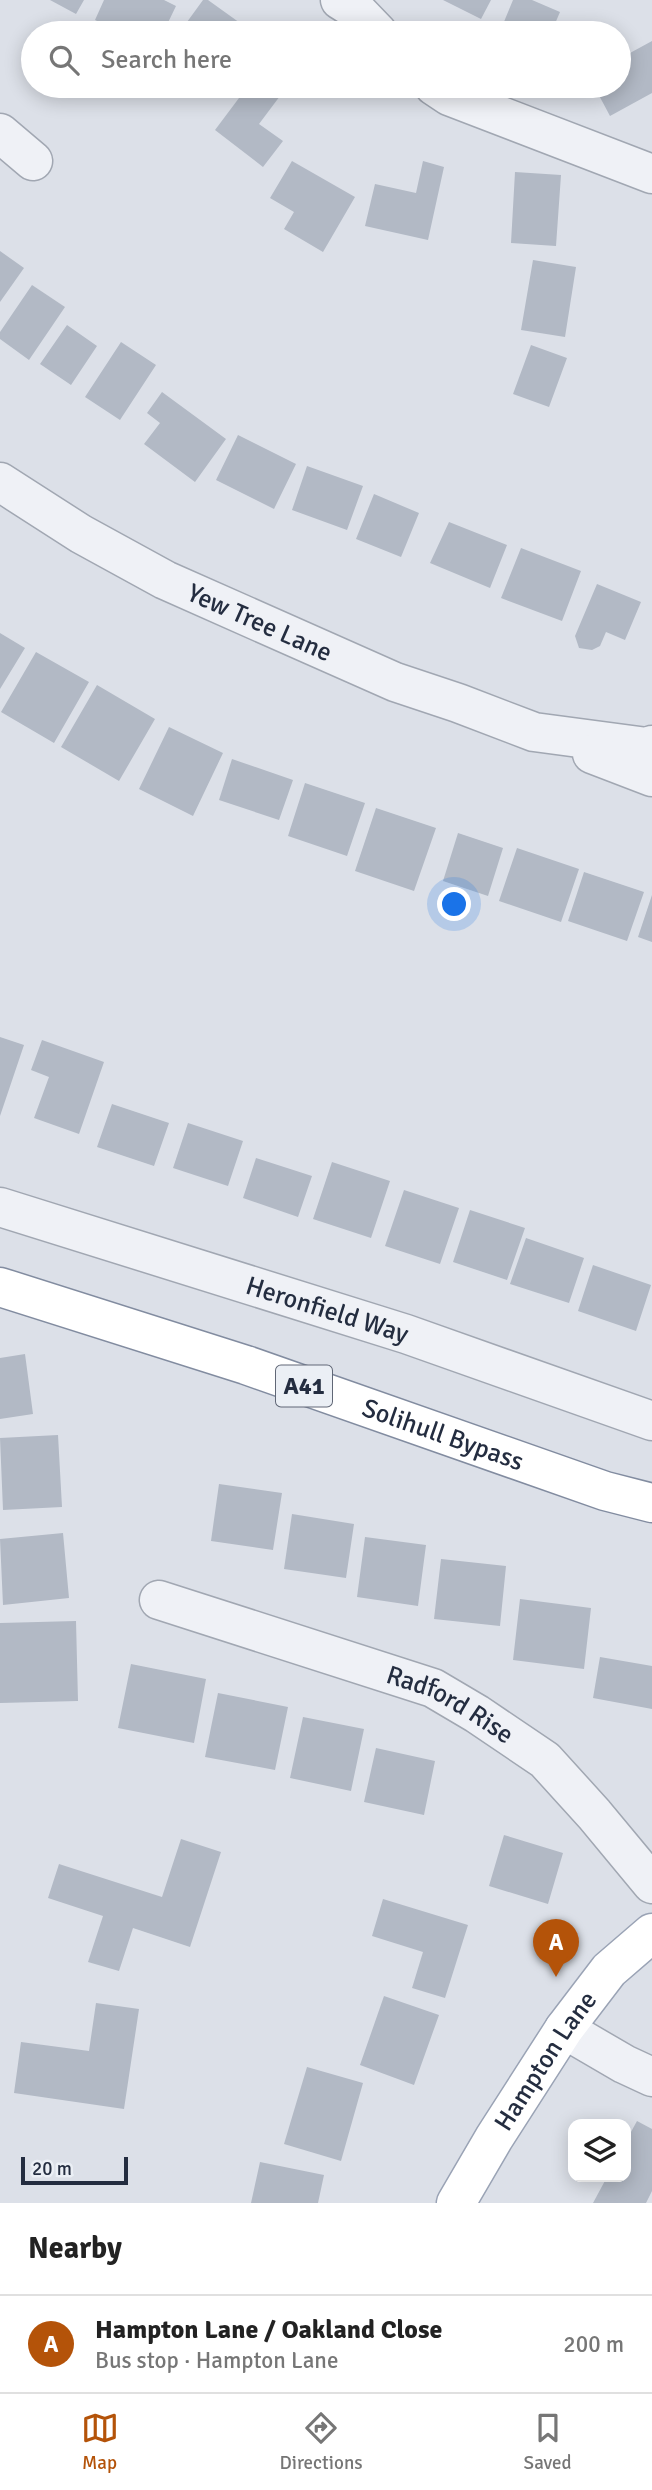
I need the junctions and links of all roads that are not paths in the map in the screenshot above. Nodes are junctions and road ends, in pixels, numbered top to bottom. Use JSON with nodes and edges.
{"nodes":[{"id":1,"x":340,"y":0,"type":"edge"},
{"id":2,"x":367,"y":21,"type":"edge"},
{"id":3,"x":454,"y":98,"type":"edge"},
{"id":4,"x":0,"y":133,"type":"edge"},
{"id":5,"x":33,"y":161,"type":"dead end"},
{"id":6,"x":652,"y":174,"type":"edge"},
{"id":7,"x":0,"y":482,"type":"edge"},
{"id":8,"x":534,"y":732,"type":"junction"},
{"id":9,"x":652,"y":745,"type":"edge"},
{"id":10,"x":652,"y":777,"type":"edge"},
{"id":11,"x":0,"y":1207,"type":"edge"},
{"id":12,"x":0,"y":1287,"type":"edge"},
{"id":13,"x":652,"y":1421,"type":"edge"},
{"id":14,"x":605,"y":1491,"type":"junction"},
{"id":15,"x":652,"y":1503,"type":"edge"},
{"id":16,"x":652,"y":1512,"type":"edge"},
{"id":17,"x":182,"y":1596,"type":"dead end"},
{"id":18,"x":652,"y":1884,"type":"edge"},
{"id":19,"x":652,"y":1933,"type":"edge"},
{"id":20,"x":564,"y":2029,"type":"junction"},
{"id":21,"x":652,"y":2077,"type":"edge"},
{"id":22,"x":456,"y":2203,"type":"edge"}],
"edges":[{"from":1,"to":2,"type":"street"},
{"from":3,"to":6,"type":"street"},
{"from":4,"to":5,"type":"street"},
{"from":7,"to":8,"type":"street","name":"Yew Tree Lane"},
{"from":8,"to":9,"type":"street","name":"Yew Tree Lane"},
{"from":8,"to":10,"type":"street","name":"Yew Tree Lane"},
{"from":11,"to":13,"type":"street","name":"Heronfield Way"},
{"from":12,"to":14,"type":"main road","name":"Solihull Bypass","number":"A41"},
{"from":14,"to":15,"type":"main road","name":"Solihull Bypass","number":"A41"},
{"from":14,"to":16,"type":"main road","name":"Solihull Bypass","number":"A41"},
{"from":17,"to":18,"type":"street","name":"Radford Rise"},
{"from":19,"to":20,"type":"main road","name":"Hampton Lane"},
{"from":20,"to":21,"type":"street"},
{"from":20,"to":22,"type":"main road","name":"Hampton Lane"}]}
